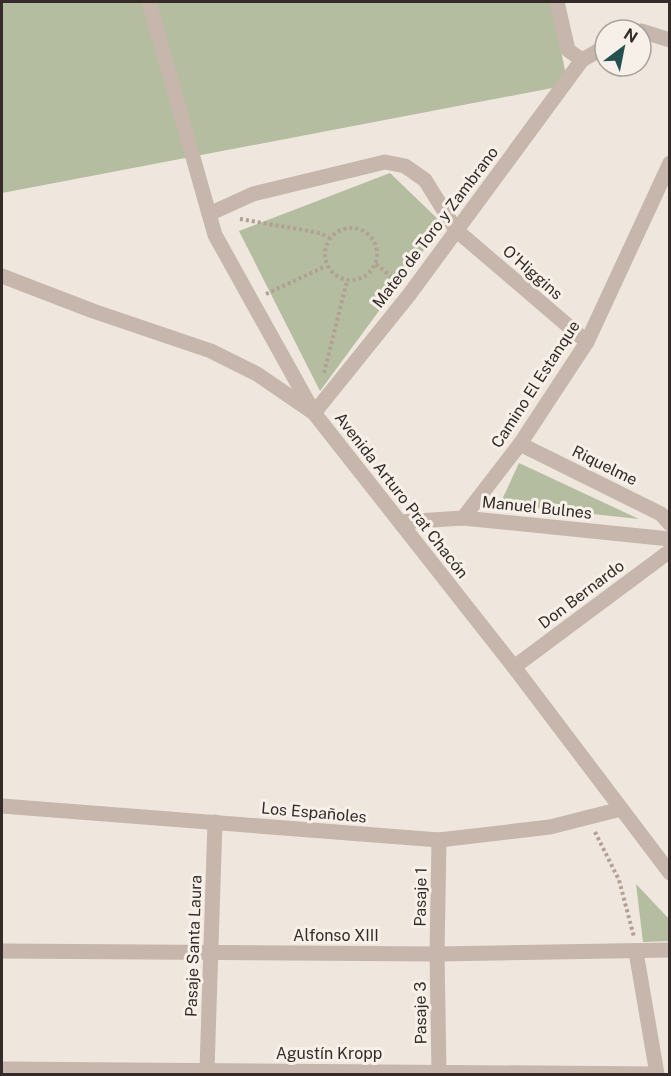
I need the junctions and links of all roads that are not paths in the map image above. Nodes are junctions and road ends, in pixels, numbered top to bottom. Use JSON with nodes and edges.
{"nodes":[{"id":1,"x":149,"y":2,"type":"edge"},
{"id":2,"x":557,"y":2,"type":"edge"},
{"id":3,"x":653,"y":35,"type":"edge"},
{"id":4,"x":669,"y":40,"type":"edge"},
{"id":5,"x":593,"y":54,"type":"edge"},
{"id":6,"x":582,"y":60,"type":"junction"},
{"id":7,"x":669,"y":163,"type":"edge"},
{"id":8,"x":209,"y":214,"type":"junction"},
{"id":9,"x":456,"y":230,"type":"junction"},
{"id":10,"x":2,"y":276,"type":"edge"},
{"id":11,"x":587,"y":342,"type":"junction"},
{"id":12,"x":314,"y":412,"type":"junction"},
{"id":13,"x":520,"y":444,"type":"junction"},
{"id":14,"x":462,"y":518,"type":"junction"},
{"id":15,"x":400,"y":522,"type":"junction"},
{"id":16,"x":669,"y":524,"type":"edge"},
{"id":17,"x":669,"y":539,"type":"edge"},
{"id":18,"x":669,"y":551,"type":"edge"},
{"id":19,"x":514,"y":667,"type":"junction"},
{"id":20,"x":2,"y":806,"type":"edge"},
{"id":21,"x":621,"y":809,"type":"junction"},
{"id":22,"x":215,"y":822,"type":"junction"},
{"id":23,"x":439,"y":840,"type":"junction"},
{"id":24,"x":669,"y":873,"type":"edge"},
{"id":25,"x":669,"y":950,"type":"edge"},
{"id":26,"x":2,"y":951,"type":"edge"},
{"id":27,"x":210,"y":952,"type":"junction"},
{"id":28,"x":636,"y":952,"type":"junction"},
{"id":29,"x":437,"y":954,"type":"junction"},
{"id":30,"x":2,"y":1069,"type":"edge"},
{"id":31,"x":207,"y":1070,"type":"junction"},
{"id":32,"x":439,"y":1071,"type":"junction"},
{"id":33,"x":241,"y":1072,"type":"edge"},
{"id":34,"x":525,"y":1073,"type":"edge"},
{"id":35,"x":657,"y":1074,"type":"edge"}],
"edges":[{"from":1,"to":8,"type":"street"},
{"from":2,"to":6,"type":"street"},
{"from":3,"to":4,"type":"street"},
{"from":5,"to":6,"type":"street"},
{"from":6,"to":9,"type":"street","name":"Mateo de Toro y Zambrano"},
{"from":7,"to":11,"type":"street","name":"Camino El Estanque"},
{"from":8,"to":9,"type":"street","name":"O'Higgins"},
{"from":8,"to":12,"type":"street"},
{"from":9,"to":11,"type":"street","name":"O'Higgins"},
{"from":9,"to":12,"type":"street","name":"Mateo de Toro y Zambrano"},
{"from":10,"to":12,"type":"street","name":"Avenida Arturo Prat Chacón"},
{"from":11,"to":13,"type":"street","name":"Camino El Estanque"},
{"from":12,"to":15,"type":"street","name":"Avenida Arturo Prat Chacón"},
{"from":13,"to":14,"type":"street","name":"Camino El Estanque"},
{"from":13,"to":16,"type":"street","name":"Riquelme"},
{"from":14,"to":15,"type":"street","name":"Manuel Bulnes"},
{"from":14,"to":17,"type":"street","name":"Manuel Bulnes"},
{"from":15,"to":19,"type":"street","name":"Avenida Arturo Prat Chacón"},
{"from":18,"to":19,"type":"street","name":"Don Bernardo"},
{"from":19,"to":21,"type":"street","name":"Avenida Arturo Prat Chacón"},
{"from":20,"to":22,"type":"street","name":"Los Españoles"},
{"from":21,"to":23,"type":"street","name":"Los Españoles"},
{"from":21,"to":24,"type":"street","name":"Avenida Arturo Prat Chacón"},
{"from":22,"to":23,"type":"street","name":"Los Españoles"},
{"from":22,"to":27,"type":"street","name":"Pasaje Santa Laura"},
{"from":23,"to":29,"type":"street","name":"Pasaje 1"},
{"from":25,"to":28,"type":"street","name":"Alfonso XIII"},
{"from":26,"to":27,"type":"street","name":"Alfonso XIII"},
{"from":27,"to":29,"type":"street","name":"Alfonso XIII"},
{"from":27,"to":31,"type":"street","name":"Pasaje Santa Laura"},
{"from":28,"to":29,"type":"street","name":"Alfonso XIII"},
{"from":28,"to":35,"type":"street"},
{"from":29,"to":32,"type":"street","name":"Pasaje 3"},
{"from":30,"to":31,"type":"street","name":"Agustín Kropp"},
{"from":31,"to":33,"type":"street","name":"Agustín Kropp"},
{"from":32,"to":33,"type":"street","name":"Agustín Kropp"},
{"from":32,"to":34,"type":"street","name":"Agustín Kropp"},
{"from":34,"to":35,"type":"street","name":"Agustín Kropp"}]}
